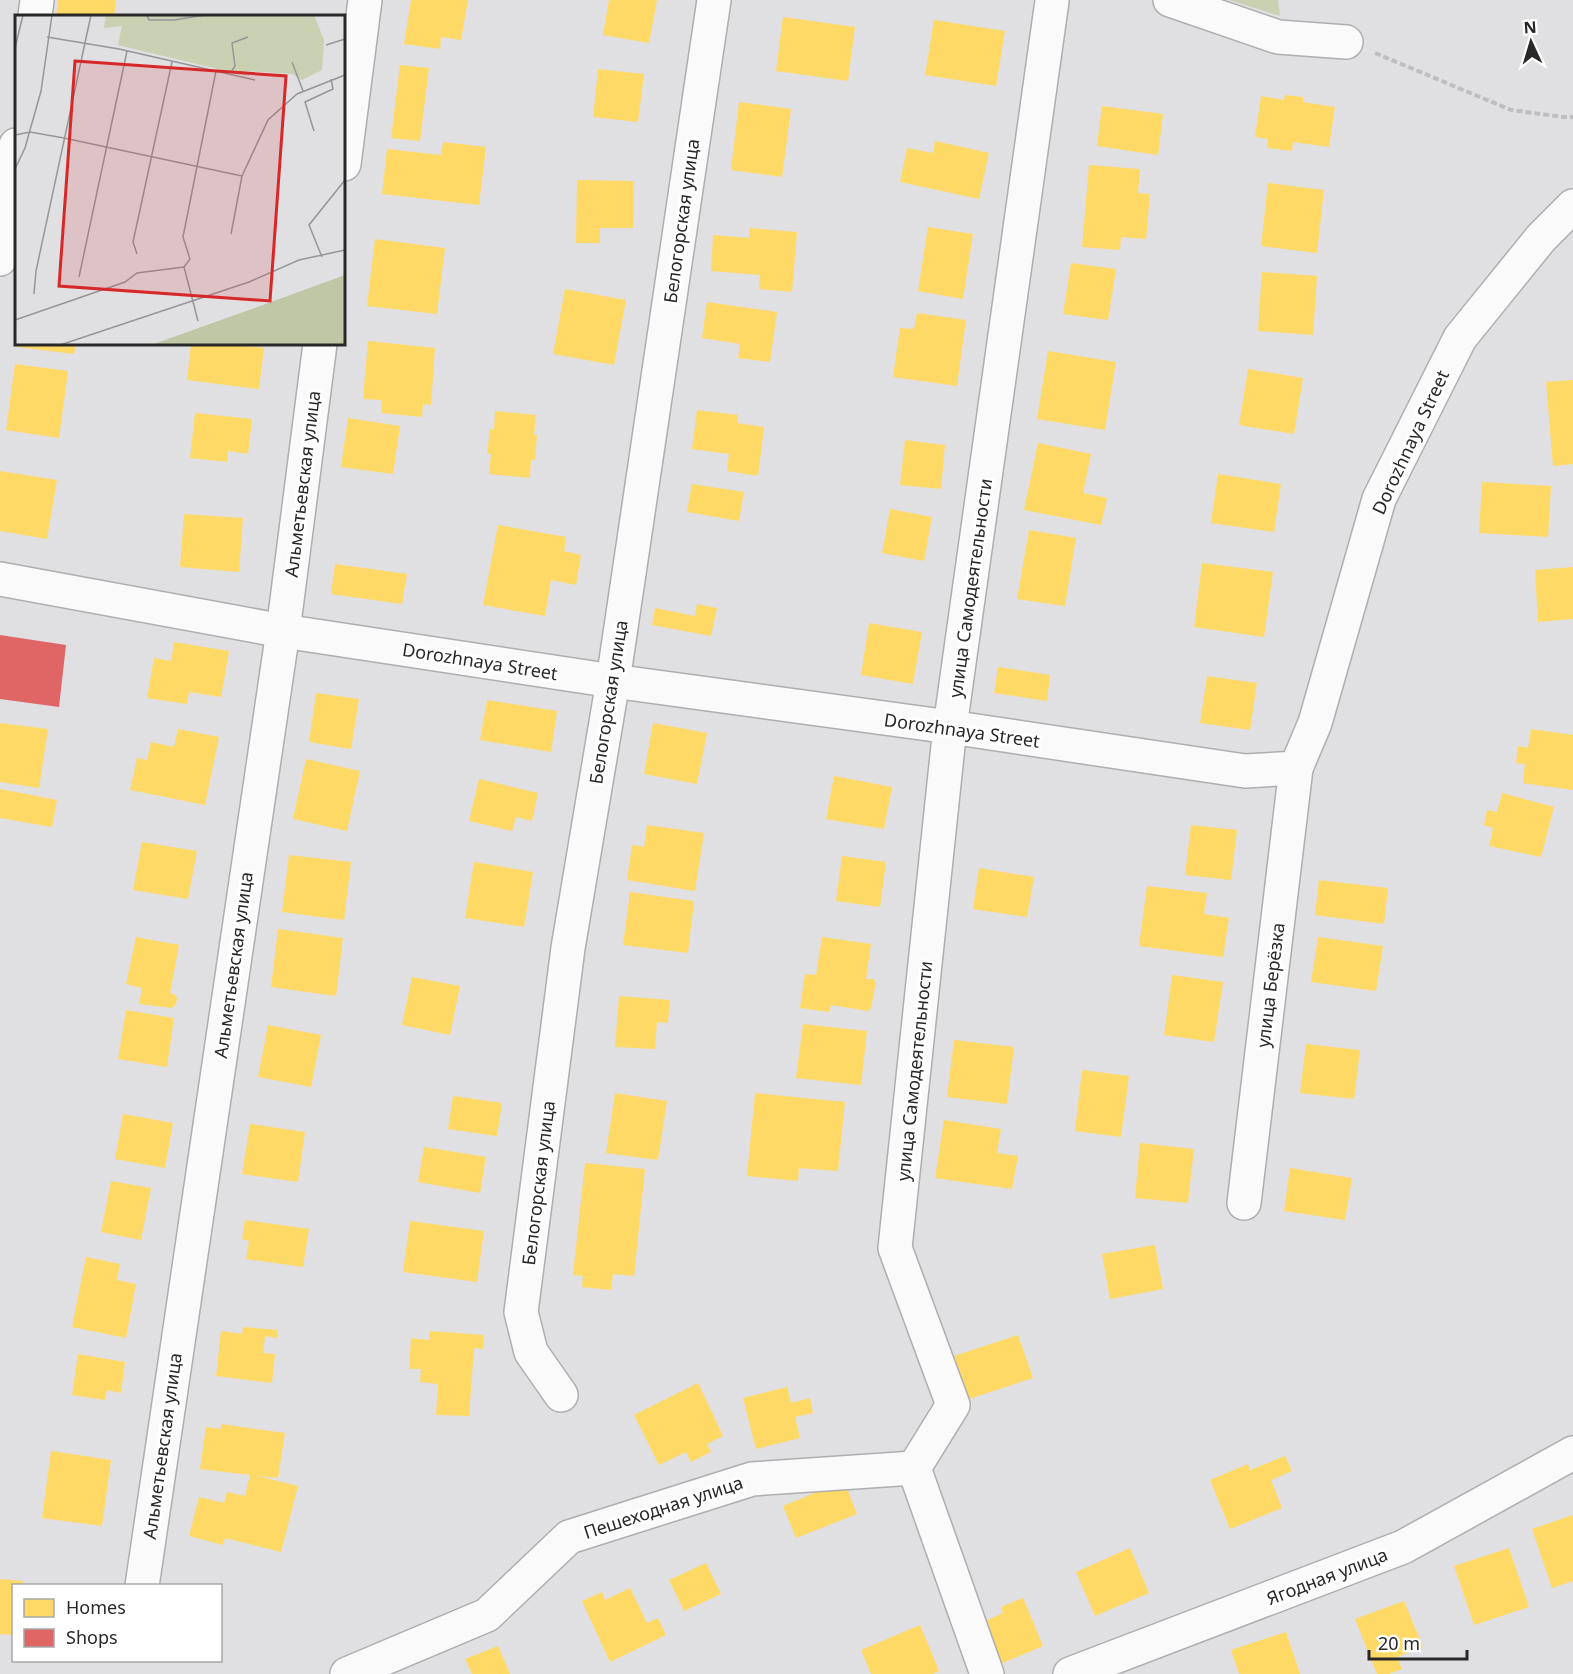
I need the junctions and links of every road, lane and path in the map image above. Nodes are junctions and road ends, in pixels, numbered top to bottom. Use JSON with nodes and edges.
{"nodes":[{"id":1,"x":37,"y":0,"type":"edge"},
{"id":2,"x":365,"y":0,"type":"edge"},
{"id":3,"x":714,"y":0,"type":"edge"},
{"id":4,"x":1053,"y":0,"type":"edge"},
{"id":5,"x":1170,"y":0,"type":"edge"},
{"id":6,"x":35,"y":15,"type":"edge"},
{"id":7,"x":1346,"y":42,"type":"joint"},
{"id":8,"x":1573,"y":117,"type":"edge"},
{"id":9,"x":15,"y":152,"type":"edge"},
{"id":10,"x":345,"y":156,"type":"edge"},
{"id":11,"x":1573,"y":206,"type":"edge"},
{"id":12,"x":0,"y":259,"type":"edge"},
{"id":13,"x":320,"y":345,"type":"edge"},
{"id":14,"x":0,"y":579,"type":"edge"},
{"id":15,"x":283,"y":631,"type":"junction"},
{"id":16,"x":613,"y":681,"type":"junction"},
{"id":17,"x":950,"y":727,"type":"junction"},
{"id":18,"x":1296,"y":768,"type":"junction"},
{"id":19,"x":1244,"y":1203,"type":"dead end"},
{"id":20,"x":561,"y":1395,"type":"dead end"},
{"id":21,"x":1573,"y":1453,"type":"edge"},
{"id":22,"x":914,"y":1468,"type":"junction"},
{"id":23,"x":142,"y":1584,"type":"edge"},
{"id":24,"x":347,"y":1674,"type":"edge"},
{"id":25,"x":987,"y":1674,"type":"edge"},
{"id":26,"x":1070,"y":1674,"type":"edge"}],
"edges":[{"from":1,"to":6,"type":"street"},
{"from":2,"to":10,"type":"street"},
{"from":3,"to":16,"type":"street","name":"Белогорская улица"},
{"from":4,"to":17,"type":"street","name":"улица Самодеятельности"},
{"from":5,"to":7,"type":"street"},
{"from":7,"to":8,"type":"path"},
{"from":9,"to":12,"type":"street"},
{"from":11,"to":18,"type":"street","name":"Dorozhnaya Street"},
{"from":13,"to":15,"type":"street","name":"Альметьевская улица"},
{"from":14,"to":15,"type":"street","name":"Dorozhnaya Street"},
{"from":15,"to":16,"type":"street","name":"Dorozhnaya Street"},
{"from":15,"to":23,"type":"street","name":"Альметьевская улица"},
{"from":16,"to":17,"type":"street","name":"Dorozhnaya Street"},
{"from":16,"to":20,"type":"street","name":"Белогорская улица"},
{"from":17,"to":18,"type":"street","name":"Dorozhnaya Street"},
{"from":17,"to":22,"type":"street","name":"улица Самодеятельности"},
{"from":18,"to":19,"type":"street","name":"улица Берёзка"},
{"from":21,"to":26,"type":"street","name":"Ягодная улица"},
{"from":22,"to":24,"type":"street","name":"Пешеходная улица"},
{"from":22,"to":25,"type":"street"}]}
